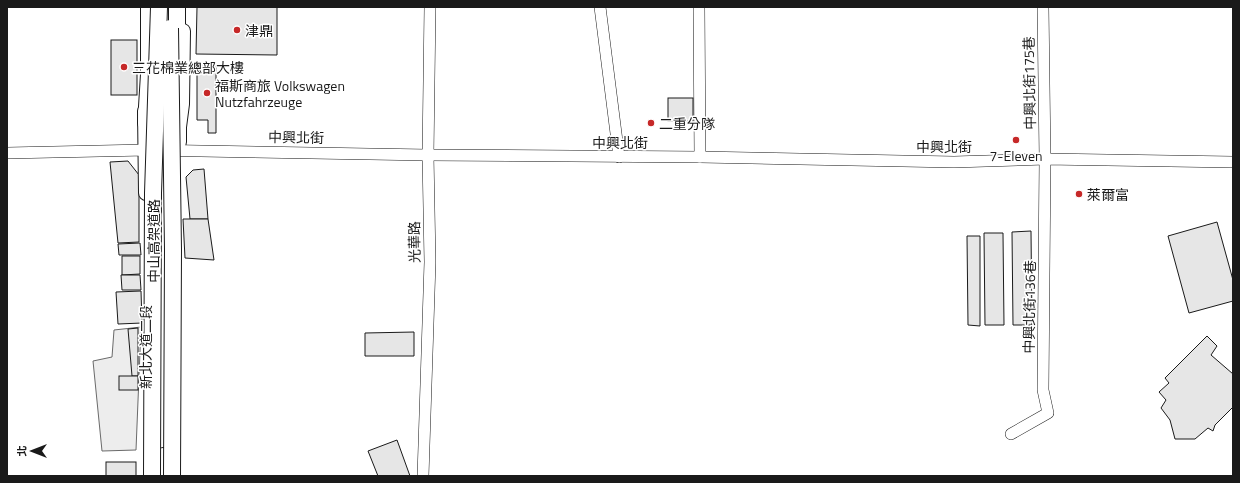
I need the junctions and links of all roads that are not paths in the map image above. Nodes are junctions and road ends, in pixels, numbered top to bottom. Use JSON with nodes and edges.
{"nodes":[{"id":1,"x":144,"y":7,"type":"edge"},
{"id":2,"x":150,"y":7,"type":"edge"},
{"id":3,"x":158,"y":7,"type":"edge"},
{"id":4,"x":170,"y":7,"type":"edge"},
{"id":5,"x":177,"y":7,"type":"edge"},
{"id":6,"x":183,"y":7,"type":"edge"},
{"id":7,"x":430,"y":7,"type":"edge"},
{"id":8,"x":600,"y":7,"type":"edge"},
{"id":9,"x":699,"y":7,"type":"edge"},
{"id":10,"x":1043,"y":7,"type":"edge"},
{"id":11,"x":170,"y":28,"type":"junction"},
{"id":12,"x":146,"y":123,"type":"junction"},
{"id":13,"x":179,"y":126,"type":"junction"},
{"id":14,"x":146,"y":150,"type":"junction"},
{"id":15,"x":180,"y":151,"type":"junction"},
{"id":16,"x":7,"y":153,"type":"edge"},
{"id":17,"x":428,"y":155,"type":"junction"},
{"id":18,"x":619,"y":157,"type":"junction"},
{"id":19,"x":700,"y":157,"type":"junction"},
{"id":20,"x":1045,"y":159,"type":"junction"},
{"id":21,"x":1233,"y":162,"type":"edge"},
{"id":22,"x":1011,"y":434,"type":"dead end"},
{"id":23,"x":145,"y":476,"type":"edge"},
{"id":24,"x":152,"y":476,"type":"edge"},
{"id":25,"x":163,"y":476,"type":"edge"},
{"id":26,"x":172,"y":476,"type":"edge"},
{"id":27,"x":177,"y":476,"type":"edge"},
{"id":28,"x":423,"y":476,"type":"edge"}],
"edges":[{"from":1,"to":12,"type":"main road","name":"新北大道二段"},
{"from":2,"to":12,"type":"highway"},
{"from":3,"to":24,"type":"highway","name":"中山高架道路","bridge":true},
{"from":4,"to":11,"type":"highway","name":"中山高架道路"},
{"from":5,"to":13,"type":"highway"},
{"from":6,"to":13,"type":"main road"},
{"from":7,"to":17,"type":"street","name":"光華路"},
{"from":8,"to":18,"type":"street"},
{"from":9,"to":19,"type":"street"},
{"from":10,"to":20,"type":"street","name":"中興北街175巷"},
{"from":11,"to":25,"type":"highway","bridge":true},
{"from":11,"to":26,"type":"highway","name":"中山高架道路","bridge":true},
{"from":12,"to":14,"type":"main road","name":"新北大道二段"},
{"from":13,"to":15,"type":"main road"},
{"from":14,"to":15,"type":"street","name":"中興北街"},
{"from":14,"to":16,"type":"street","name":"中興北街"},
{"from":14,"to":23,"type":"main road","name":"新北大道二段"},
{"from":15,"to":17,"type":"street","name":"中興北街"},
{"from":15,"to":27,"type":"main road"},
{"from":17,"to":18,"type":"street","name":"中興北街"},
{"from":17,"to":28,"type":"street","name":"光華路"},
{"from":18,"to":19,"type":"street","name":"中興北街"},
{"from":19,"to":20,"type":"street","name":"中興北街"},
{"from":20,"to":21,"type":"street","name":"中興北街"},
{"from":20,"to":22,"type":"street","name":"中興北街136巷"}]}
